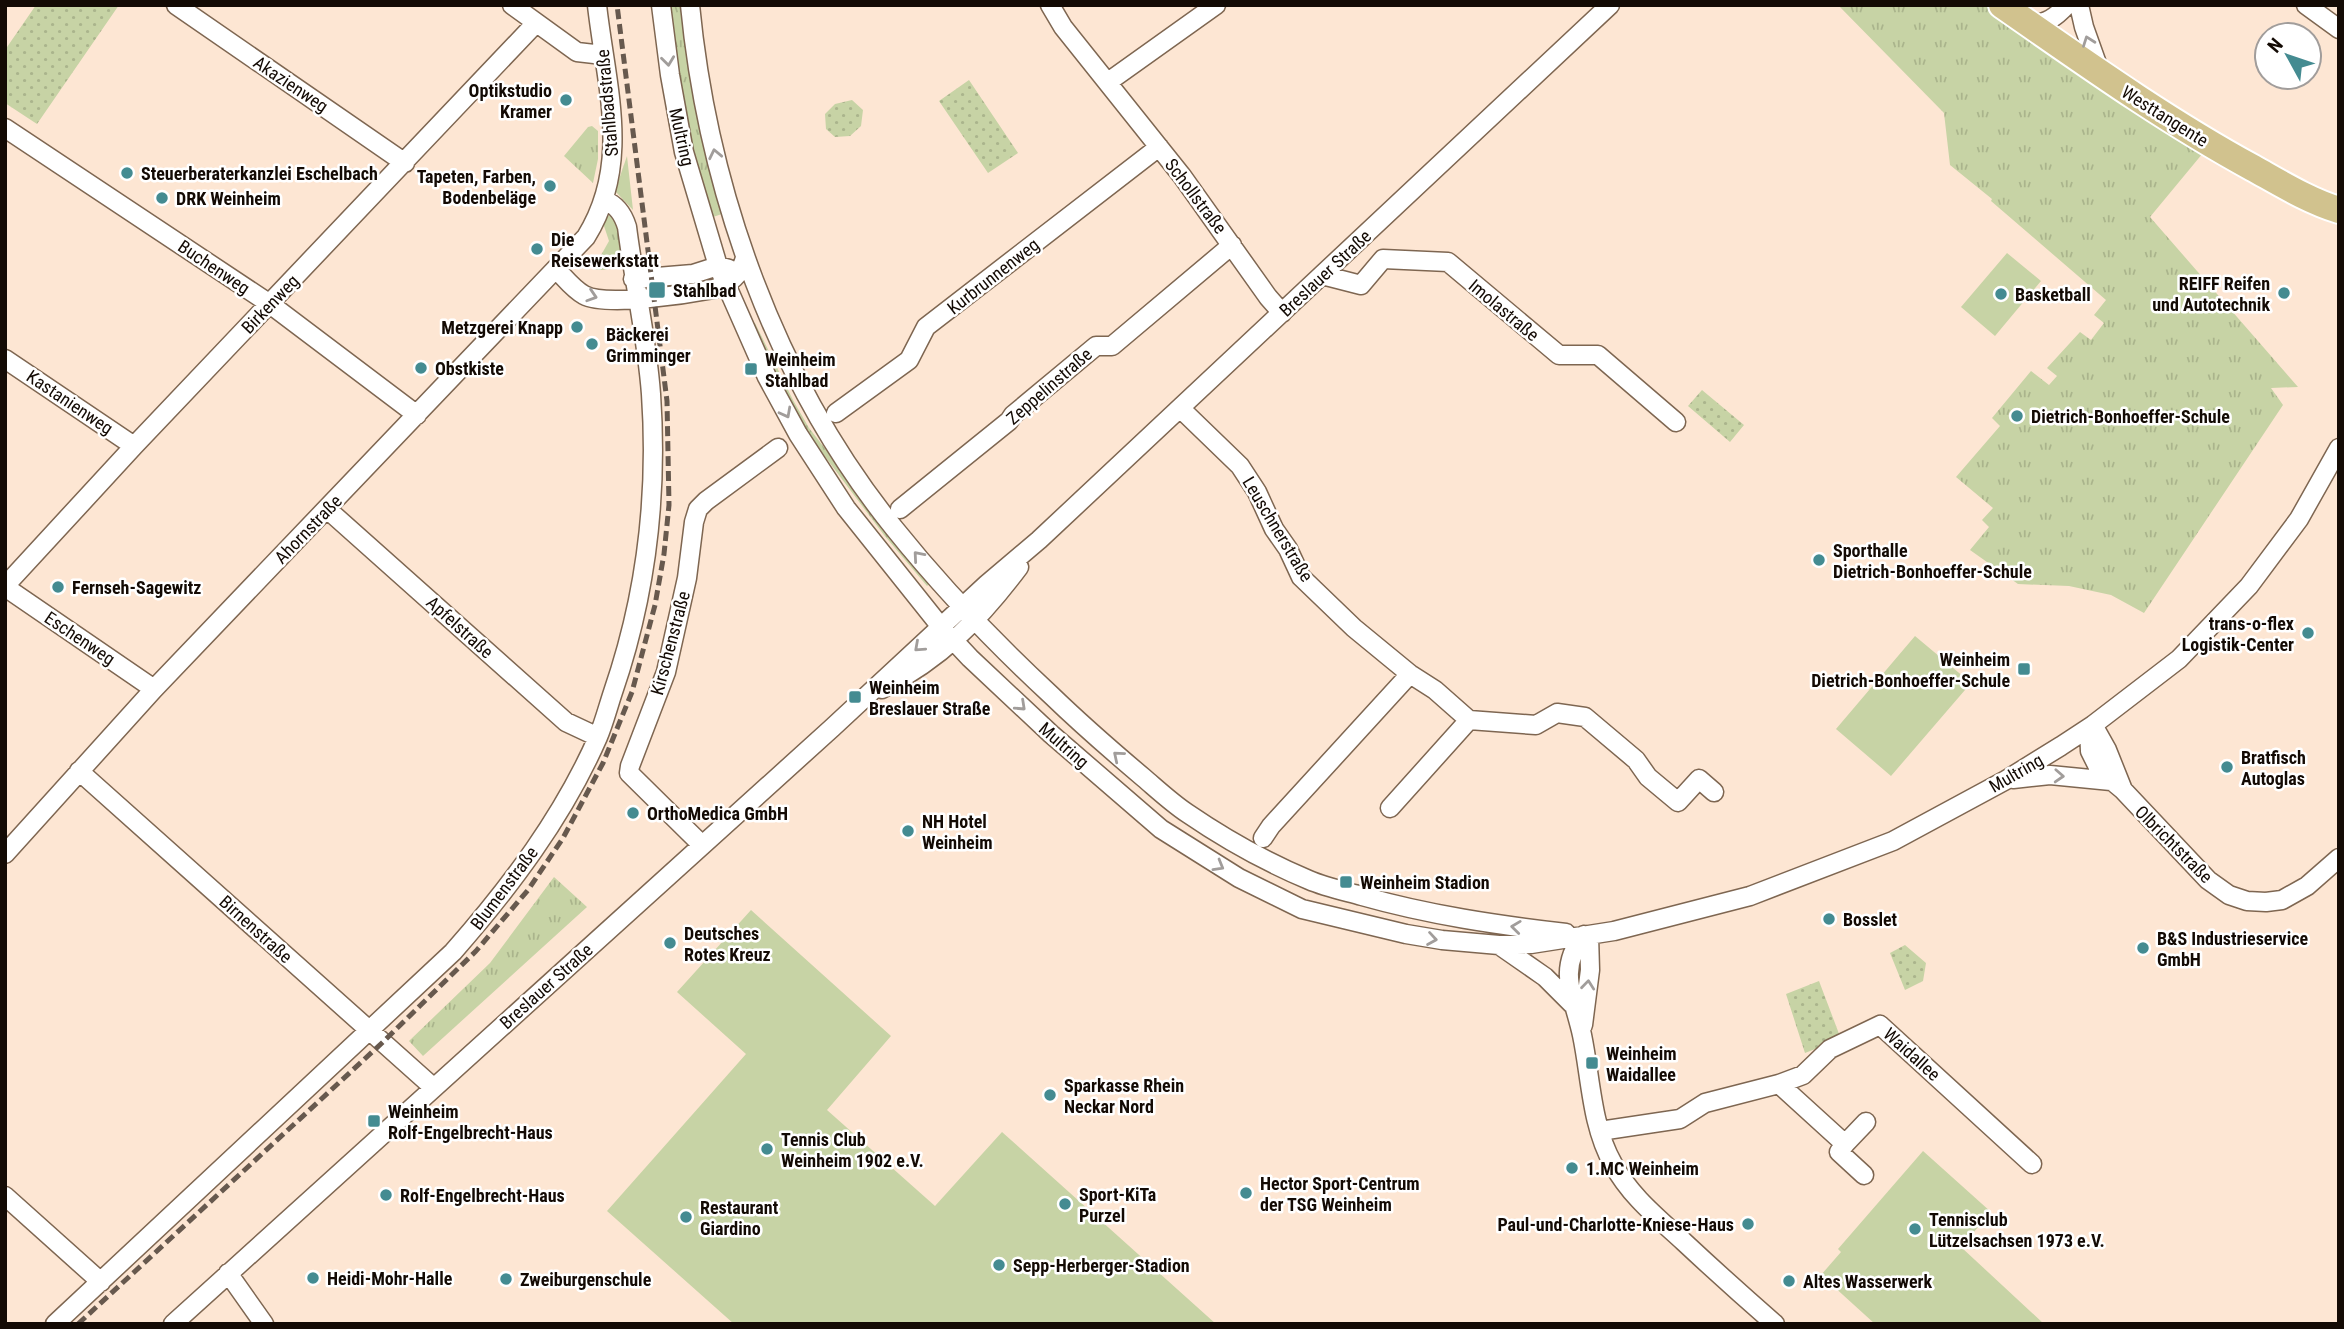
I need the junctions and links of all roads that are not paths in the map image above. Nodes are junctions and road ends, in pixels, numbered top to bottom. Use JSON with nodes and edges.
{"nodes":[{"id":1,"x":176,"y":5,"type":"edge"},
{"id":2,"x":512,"y":5,"type":"edge"},
{"id":3,"x":597,"y":5,"type":"edge"},
{"id":4,"x":661,"y":5,"type":"edge"},
{"id":5,"x":690,"y":5,"type":"edge"},
{"id":6,"x":1050,"y":5,"type":"edge"},
{"id":7,"x":1216,"y":5,"type":"edge"},
{"id":8,"x":1610,"y":5,"type":"edge"},
{"id":9,"x":2067,"y":5,"type":"edge"},
{"id":10,"x":2079,"y":5,"type":"edge"},
{"id":11,"x":2306,"y":5,"type":"edge"},
{"id":12,"x":2022,"y":14,"type":"edge"},
{"id":13,"x":536,"y":23,"type":"junction"},
{"id":14,"x":2339,"y":29,"type":"edge"},
{"id":15,"x":603,"y":55,"type":"junction"},
{"id":16,"x":2101,"y":76,"type":"junction"},
{"id":17,"x":1108,"y":82,"type":"junction"},
{"id":18,"x":5,"y":128,"type":"edge"},
{"id":19,"x":1159,"y":147,"type":"junction"},
{"id":20,"x":405,"y":163,"type":"junction"},
{"id":21,"x":604,"y":200,"type":"junction"},
{"id":22,"x":2336,"y":212,"type":"edge"},
{"id":23,"x":1232,"y":245,"type":"junction"},
{"id":24,"x":745,"y":258,"type":"junction"},
{"id":25,"x":718,"y":267,"type":"junction"},
{"id":26,"x":556,"y":270,"type":"junction"},
{"id":27,"x":1322,"y":275,"type":"junction"},
{"id":28,"x":633,"y":279,"type":"junction"},
{"id":29,"x":732,"y":280,"type":"junction"},
{"id":30,"x":637,"y":298,"type":"junction"},
{"id":31,"x":270,"y":304,"type":"junction"},
{"id":32,"x":765,"y":307,"type":"junction"},
{"id":33,"x":1282,"y":313,"type":"junction"},
{"id":34,"x":5,"y":359,"type":"edge"},
{"id":35,"x":1180,"y":408,"type":"junction"},
{"id":36,"x":836,"y":413,"type":"dead end"},
{"id":37,"x":417,"y":415,"type":"junction"},
{"id":38,"x":1676,"y":422,"type":"dead end"},
{"id":39,"x":134,"y":446,"type":"junction"},
{"id":40,"x":2339,"y":447,"type":"edge"},
{"id":41,"x":778,"y":448,"type":"dead end"},
{"id":42,"x":327,"y":509,"type":"junction"},
{"id":43,"x":900,"y":509,"type":"dead end"},
{"id":44,"x":1039,"y":540,"type":"junction"},
{"id":45,"x":5,"y":586,"type":"edge"},
{"id":46,"x":962,"y":608,"type":"junction"},
{"id":47,"x":975,"y":622,"type":"junction"},
{"id":48,"x":941,"y":627,"type":"junction"},
{"id":49,"x":954,"y":641,"type":"junction"},
{"id":50,"x":1410,"y":674,"type":"junction"},
{"id":51,"x":154,"y":689,"type":"junction"},
{"id":52,"x":863,"y":699,"type":"junction"},
{"id":53,"x":1469,"y":720,"type":"junction"},
{"id":54,"x":2091,"y":727,"type":"junction"},
{"id":55,"x":598,"y":737,"type":"junction"},
{"id":56,"x":79,"y":771,"type":"junction"},
{"id":57,"x":2006,"y":780,"type":"junction"},
{"id":58,"x":2117,"y":785,"type":"junction"},
{"id":59,"x":1714,"y":792,"type":"dead end"},
{"id":60,"x":1390,"y":808,"type":"dead end"},
{"id":61,"x":1263,"y":838,"type":"dead end"},
{"id":62,"x":702,"y":845,"type":"junction"},
{"id":63,"x":5,"y":854,"type":"edge"},
{"id":64,"x":2339,"y":858,"type":"edge"},
{"id":65,"x":1586,"y":935,"type":"junction"},
{"id":66,"x":1499,"y":945,"type":"junction"},
{"id":67,"x":1573,"y":1005,"type":"junction"},
{"id":68,"x":370,"y":1031,"type":"junction"},
{"id":69,"x":1582,"y":1035,"type":"junction"},
{"id":70,"x":1779,"y":1084,"type":"junction"},
{"id":71,"x":434,"y":1087,"type":"junction"},
{"id":72,"x":1866,"y":1122,"type":"dead end"},
{"id":73,"x":1600,"y":1131,"type":"junction"},
{"id":74,"x":1846,"y":1144,"type":"junction"},
{"id":75,"x":2032,"y":1164,"type":"dead end"},
{"id":76,"x":1864,"y":1175,"type":"dead end"},
{"id":77,"x":5,"y":1196,"type":"edge"},
{"id":78,"x":228,"y":1273,"type":"junction"},
{"id":79,"x":101,"y":1282,"type":"junction"},
{"id":80,"x":55,"y":1324,"type":"edge"},
{"id":81,"x":173,"y":1324,"type":"edge"},
{"id":82,"x":264,"y":1324,"type":"edge"},
{"id":83,"x":1775,"y":1324,"type":"edge"}],
"edges":[{"from":1,"to":20,"type":"street","name":"Akazienweg"},
{"from":2,"to":13,"type":"street"},
{"from":3,"to":15,"type":"street","name":"Stahlbadstraße"},
{"from":4,"to":25,"type":"street","name":"Multring","one_way":true},
{"from":24,"to":5,"type":"street","name":"Multring","one_way":true},
{"from":6,"to":17,"type":"street","name":"Schollstraße"},
{"from":7,"to":17,"type":"street"},
{"from":8,"to":27,"type":"street","name":"Breslauer Straße"},
{"from":9,"to":12,"type":"street"},
{"from":16,"to":10,"type":"street","one_way":true},
{"from":11,"to":14,"type":"street"},
{"from":12,"to":16,"type":"main road","name":"Westtangente"},
{"from":13,"to":15,"type":"street"},
{"from":13,"to":20,"type":"street","name":"Birkenweg"},
{"from":15,"to":21,"type":"street","name":"Stahlbadstraße"},
{"from":16,"to":22,"type":"main road","name":"Westtangente"},
{"from":17,"to":19,"type":"street","name":"Schollstraße"},
{"from":18,"to":31,"type":"street","name":"Buchenweg"},
{"from":19,"to":23,"type":"street","name":"Schollstraße"},
{"from":19,"to":36,"type":"street","name":"Kurbrunnenweg"},
{"from":20,"to":31,"type":"street","name":"Birkenweg"},
{"from":21,"to":26,"type":"street","name":"Ahornstraße"},
{"from":21,"to":28,"type":"street","name":"Blumenstraße"},
{"from":23,"to":33,"type":"street","name":"Schollstraße"},
{"from":23,"to":43,"type":"street","name":"Zeppelinstraße"},
{"from":24,"to":29,"type":"street"},
{"from":24,"to":32,"type":"street","name":"Multring"},
{"from":25,"to":28,"type":"street"},
{"from":25,"to":29,"type":"street","name":"Multring"},
{"from":26,"to":30,"type":"street","one_way":true},
{"from":26,"to":37,"type":"street","name":"Ahornstraße"},
{"from":27,"to":33,"type":"street","name":"Breslauer Straße"},
{"from":27,"to":38,"type":"street","name":"Imolastraße"},
{"from":28,"to":30,"type":"street","name":"Blumenstraße"},
{"from":29,"to":30,"type":"street"},
{"from":29,"to":32,"type":"street","name":"Multring"},
{"from":29,"to":48,"type":"street","name":"Multring","one_way":true},
{"from":30,"to":55,"type":"street","name":"Blumenstraße"},
{"from":31,"to":37,"type":"street","name":"Buchenweg"},
{"from":31,"to":39,"type":"street","name":"Birkenweg"},
{"from":46,"to":32,"type":"street","name":"Multring","one_way":true},
{"from":33,"to":35,"type":"street","name":"Breslauer Straße"},
{"from":34,"to":39,"type":"street","name":"Kastanienweg"},
{"from":35,"to":44,"type":"street","name":"Breslauer Straße"},
{"from":35,"to":50,"type":"street","name":"Leuschnerstraße"},
{"from":37,"to":42,"type":"street","name":"Ahornstraße"},
{"from":39,"to":45,"type":"street","name":"Birkenweg"},
{"from":40,"to":54,"type":"street","name":"Multring"},
{"from":41,"to":62,"type":"street","name":"Kirschenstraße"},
{"from":42,"to":51,"type":"street","name":"Ahornstraße"},
{"from":42,"to":55,"type":"street","name":"Apfelstraße"},
{"from":44,"to":46,"type":"street","name":"Breslauer Straße"},
{"from":44,"to":47,"type":"street","name":"Breslauer Straße"},
{"from":45,"to":51,"type":"street","name":"Eschenweg"},
{"from":46,"to":47,"type":"street","name":"Multring"},
{"from":46,"to":48,"type":"street","name":"Breslauer Straße"},
{"from":47,"to":49,"type":"street","name":"Breslauer Straße"},
{"from":65,"to":47,"type":"street","name":"Multring","one_way":true},
{"from":48,"to":49,"type":"street","name":"Multring"},
{"from":48,"to":52,"type":"street","name":"Breslauer Straße","one_way":true},
{"from":49,"to":52,"type":"street","name":"Breslauer Straße"},
{"from":49,"to":66,"type":"street","name":"Multring","one_way":true},
{"from":50,"to":53,"type":"street","name":"Leuschnerstraße"},
{"from":50,"to":61,"type":"street"},
{"from":51,"to":56,"type":"street","name":"Ahornstraße"},
{"from":52,"to":62,"type":"street","name":"Breslauer Straße"},
{"from":53,"to":59,"type":"street"},
{"from":53,"to":60,"type":"street"},
{"from":54,"to":57,"type":"street","name":"Multring"},
{"from":54,"to":58,"type":"street","name":"Olbrichtstraße"},
{"from":55,"to":68,"type":"street","name":"Blumenstraße"},
{"from":56,"to":63,"type":"street","name":"Ahornstraße"},
{"from":56,"to":68,"type":"street","name":"Birnenstraße"},
{"from":57,"to":58,"type":"street","one_way":true},
{"from":57,"to":65,"type":"street","name":"Multring"},
{"from":58,"to":64,"type":"street","name":"Olbrichtstraße"},
{"from":62,"to":71,"type":"street","name":"Breslauer Straße"},
{"from":65,"to":66,"type":"street","name":"Multring"},
{"from":65,"to":67,"type":"street"},
{"from":69,"to":65,"type":"street","one_way":true},
{"from":66,"to":67,"type":"street"},
{"from":67,"to":69,"type":"street"},
{"from":68,"to":71,"type":"street","name":"Birnenstraße"},
{"from":68,"to":79,"type":"street","name":"Blumenstraße"},
{"from":69,"to":73,"type":"street"},
{"from":70,"to":73,"type":"street","name":"Waidallee"},
{"from":70,"to":74,"type":"street"},
{"from":70,"to":75,"type":"street","name":"Waidallee"},
{"from":71,"to":78,"type":"street","name":"Breslauer Straße"},
{"from":72,"to":74,"type":"street"},
{"from":73,"to":83,"type":"street"},
{"from":74,"to":76,"type":"street"},
{"from":77,"to":79,"type":"street"},
{"from":78,"to":81,"type":"street","name":"Breslauer Straße"},
{"from":78,"to":82,"type":"street"},
{"from":79,"to":80,"type":"street","name":"Blumenstraße"}]}
